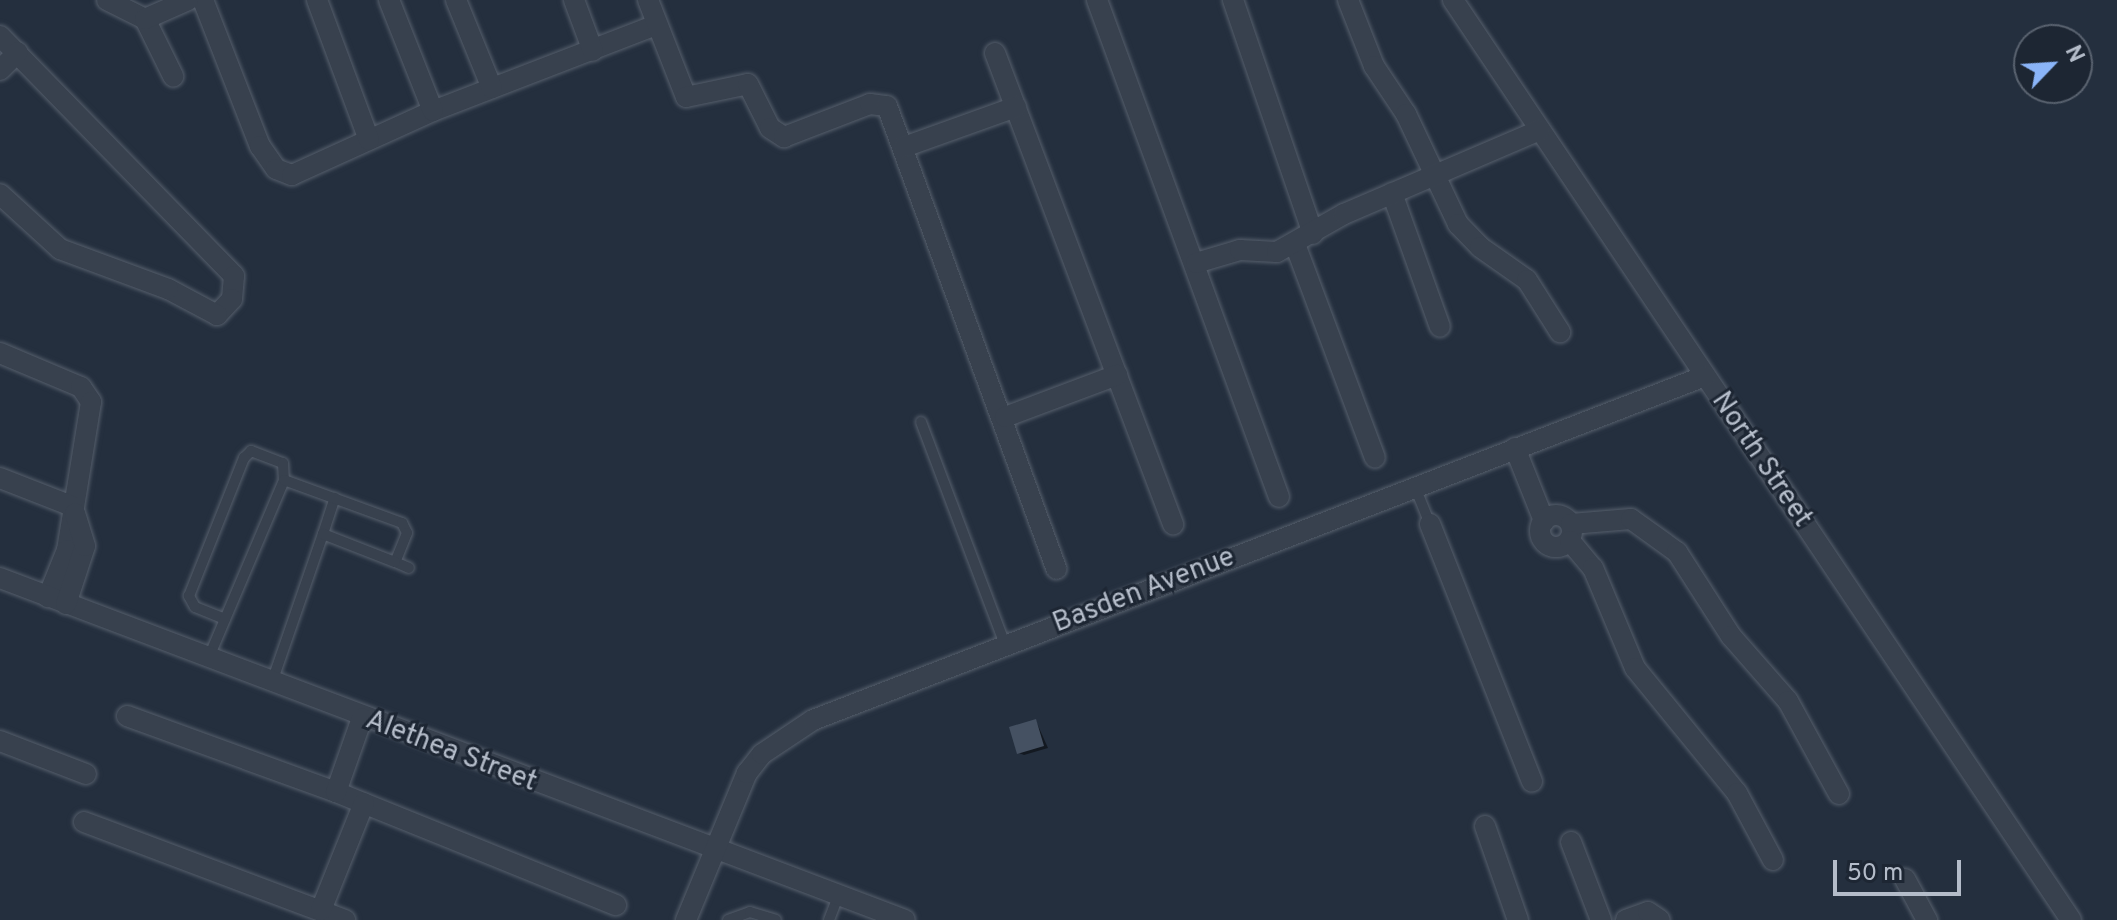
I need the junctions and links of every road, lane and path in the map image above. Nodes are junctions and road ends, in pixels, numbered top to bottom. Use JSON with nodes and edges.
{"nodes":[{"id":1,"x":107,"y":0,"type":"edge"},
{"id":2,"x":188,"y":0,"type":"edge"},
{"id":3,"x":203,"y":0,"type":"edge"},
{"id":4,"x":317,"y":0,"type":"edge"},
{"id":5,"x":389,"y":0,"type":"edge"},
{"id":6,"x":456,"y":0,"type":"edge"},
{"id":7,"x":574,"y":0,"type":"edge"},
{"id":8,"x":648,"y":0,"type":"edge"},
{"id":9,"x":1097,"y":0,"type":"edge"},
{"id":10,"x":1233,"y":0,"type":"edge"},
{"id":11,"x":1348,"y":0,"type":"edge"},
{"id":12,"x":1453,"y":0,"type":"edge"},
{"id":13,"x":145,"y":19,"type":"junction"},
{"id":14,"x":656,"y":25,"type":"junction"},
{"id":15,"x":0,"y":36,"type":"edge"},
{"id":16,"x":593,"y":51,"type":"junction"},
{"id":17,"x":18,"y":52,"type":"junction"},
{"id":18,"x":995,"y":53,"type":"dead end"},
{"id":19,"x":0,"y":70,"type":"edge"},
{"id":20,"x":173,"y":76,"type":"dead end"},
{"id":21,"x":492,"y":88,"type":"junction"},
{"id":22,"x":1016,"y":107,"type":"junction"},
{"id":23,"x":433,"y":111,"type":"junction"},
{"id":24,"x":1540,"y":130,"type":"junction"},
{"id":25,"x":369,"y":140,"type":"junction"},
{"id":26,"x":904,"y":147,"type":"junction"},
{"id":27,"x":1433,"y":175,"type":"junction"},
{"id":28,"x":1392,"y":193,"type":"junction"},
{"id":29,"x":0,"y":194,"type":"edge"},
{"id":30,"x":1304,"y":239,"type":"junction"},
{"id":31,"x":1196,"y":263,"type":"junction"},
{"id":32,"x":1440,"y":327,"type":"dead end"},
{"id":33,"x":1560,"y":332,"type":"dead end"},
{"id":34,"x":0,"y":353,"type":"edge"},
{"id":35,"x":1117,"y":375,"type":"junction"},
{"id":36,"x":1705,"y":376,"type":"junction"},
{"id":37,"x":1005,"y":417,"type":"junction"},
{"id":38,"x":921,"y":422,"type":"dead end"},
{"id":39,"x":1521,"y":446,"type":"junction"},
{"id":40,"x":1375,"y":458,"type":"dead end"},
{"id":41,"x":0,"y":478,"type":"edge"},
{"id":42,"x":284,"y":480,"type":"junction"},
{"id":43,"x":1415,"y":487,"type":"junction"},
{"id":44,"x":1279,"y":497,"type":"dead end"},
{"id":45,"x":335,"y":498,"type":"junction"},
{"id":46,"x":72,"y":506,"type":"junction"},
{"id":47,"x":1173,"y":524,"type":"dead end"},
{"id":48,"x":1430,"y":524,"type":"joint"},
{"id":49,"x":1560,"y":525,"type":"junction"},
{"id":50,"x":323,"y":534,"type":"junction"},
{"id":51,"x":395,"y":562,"type":"junction"},
{"id":52,"x":409,"y":568,"type":"dead end"},
{"id":53,"x":1056,"y":569,"type":"dead end"},
{"id":54,"x":0,"y":578,"type":"edge"},
{"id":55,"x":57,"y":601,"type":"junction"},
{"id":56,"x":225,"y":619,"type":"junction"},
{"id":57,"x":1005,"y":644,"type":"junction"},
{"id":58,"x":209,"y":659,"type":"junction"},
{"id":59,"x":272,"y":684,"type":"junction"},
{"id":60,"x":127,"y":716,"type":"dead end"},
{"id":61,"x":362,"y":718,"type":"junction"},
{"id":62,"x":0,"y":741,"type":"edge"},
{"id":63,"x":86,"y":774,"type":"dead end"},
{"id":64,"x":1532,"y":781,"type":"dead end"},
{"id":65,"x":336,"y":792,"type":"junction"},
{"id":66,"x":1839,"y":794,"type":"dead end"},
{"id":67,"x":364,"y":803,"type":"junction"},
{"id":68,"x":84,"y":822,"type":"dead end"},
{"id":69,"x":1485,"y":826,"type":"dead end"},
{"id":70,"x":1571,"y":842,"type":"dead end"},
{"id":71,"x":713,"y":851,"type":"junction"},
{"id":72,"x":1773,"y":860,"type":"dead end"},
{"id":73,"x":1905,"y":879,"type":"dead end"},
{"id":74,"x":838,"y":896,"type":"junction"},
{"id":75,"x":616,"y":905,"type":"dead end"},
{"id":76,"x":321,"y":910,"type":"junction"},
{"id":77,"x":345,"y":920,"type":"edge"},
{"id":78,"x":686,"y":920,"type":"edge"},
{"id":79,"x":728,"y":920,"type":"edge"},
{"id":80,"x":776,"y":920,"type":"edge"},
{"id":81,"x":829,"y":920,"type":"edge"},
{"id":82,"x":905,"y":920,"type":"edge"},
{"id":83,"x":1518,"y":920,"type":"edge"},
{"id":84,"x":1601,"y":920,"type":"edge"},
{"id":85,"x":1626,"y":920,"type":"edge"},
{"id":86,"x":1660,"y":920,"type":"edge"},
{"id":87,"x":1927,"y":920,"type":"edge"},
{"id":88,"x":2071,"y":920,"type":"edge"}],
"edges":[{"from":1,"to":13,"type":"street"},
{"from":2,"to":13,"type":"street"},
{"from":3,"to":25,"type":"street"},
{"from":4,"to":25,"type":"street"},
{"from":5,"to":23,"type":"street"},
{"from":6,"to":21,"type":"street"},
{"from":7,"to":16,"type":"street"},
{"from":8,"to":14,"type":"street"},
{"from":9,"to":31,"type":"street"},
{"from":10,"to":30,"type":"street"},
{"from":11,"to":27,"type":"street"},
{"from":12,"to":24,"type":"street","name":"North Street"},
{"from":13,"to":20,"type":"street"},
{"from":14,"to":16,"type":"street"},
{"from":14,"to":26,"type":"street"},
{"from":15,"to":17,"type":"street"},
{"from":16,"to":21,"type":"street"},
{"from":17,"to":19,"type":"street"},
{"from":17,"to":29,"type":"street"},
{"from":18,"to":22,"type":"street"},
{"from":21,"to":23,"type":"street"},
{"from":22,"to":26,"type":"street"},
{"from":22,"to":35,"type":"street"},
{"from":23,"to":25,"type":"street"},
{"from":24,"to":27,"type":"street"},
{"from":24,"to":36,"type":"street","name":"North Street"},
{"from":26,"to":37,"type":"street"},
{"from":27,"to":28,"type":"street"},
{"from":27,"to":33,"type":"street"},
{"from":28,"to":30,"type":"street"},
{"from":28,"to":32,"type":"street"},
{"from":30,"to":31,"type":"street"},
{"from":30,"to":40,"type":"street"},
{"from":31,"to":44,"type":"street"},
{"from":34,"to":46,"type":"street"},
{"from":35,"to":37,"type":"street"},
{"from":35,"to":47,"type":"street"},
{"from":36,"to":39,"type":"street","name":"Basden Avenue"},
{"from":36,"to":88,"type":"street","name":"North Street"},
{"from":37,"to":53,"type":"street"},
{"from":38,"to":57,"type":"lane"},
{"from":39,"to":43,"type":"street","name":"Basden Avenue"},
{"from":39,"to":49,"type":"street"},
{"from":41,"to":46,"type":"street"},
{"from":42,"to":45,"type":"lane"},
{"from":42,"to":56,"type":"lane"},
{"from":42,"to":56,"type":"lane"},
{"from":43,"to":48,"type":"lane"},
{"from":43,"to":57,"type":"street","name":"Basden Avenue"},
{"from":45,"to":50,"type":"lane"},
{"from":45,"to":51,"type":"lane"},
{"from":46,"to":55,"type":"street"},
{"from":48,"to":64,"type":"street"},
{"from":49,"to":66,"type":"street"},
{"from":49,"to":72,"type":"street"},
{"from":50,"to":51,"type":"lane"},
{"from":50,"to":59,"type":"lane"},
{"from":51,"to":52,"type":"lane"},
{"from":54,"to":55,"type":"street","name":"Alethea Street"},
{"from":55,"to":58,"type":"street","name":"Alethea Street"},
{"from":56,"to":58,"type":"lane"},
{"from":57,"to":71,"type":"street","name":"Basden Avenue"},
{"from":58,"to":59,"type":"street","name":"Alethea Street"},
{"from":59,"to":61,"type":"street","name":"Alethea Street"},
{"from":60,"to":65,"type":"street"},
{"from":61,"to":65,"type":"street"},
{"from":61,"to":71,"type":"street","name":"Alethea Street"},
{"from":62,"to":63,"type":"street"},
{"from":65,"to":67,"type":"street"},
{"from":67,"to":75,"type":"street"},
{"from":67,"to":76,"type":"street"},
{"from":68,"to":76,"type":"street"},
{"from":69,"to":83,"type":"street"},
{"from":70,"to":84,"type":"street"},
{"from":71,"to":74,"type":"street","name":"Alethea Street"},
{"from":71,"to":78,"type":"street","name":"Basden Avenue"},
{"from":73,"to":87,"type":"street"},
{"from":74,"to":81,"type":"lane"},
{"from":74,"to":82,"type":"street","name":"Alethea Street"},
{"from":76,"to":77,"type":"street"},
{"from":79,"to":80,"type":"lane"},
{"from":85,"to":86,"type":"street"}]}
